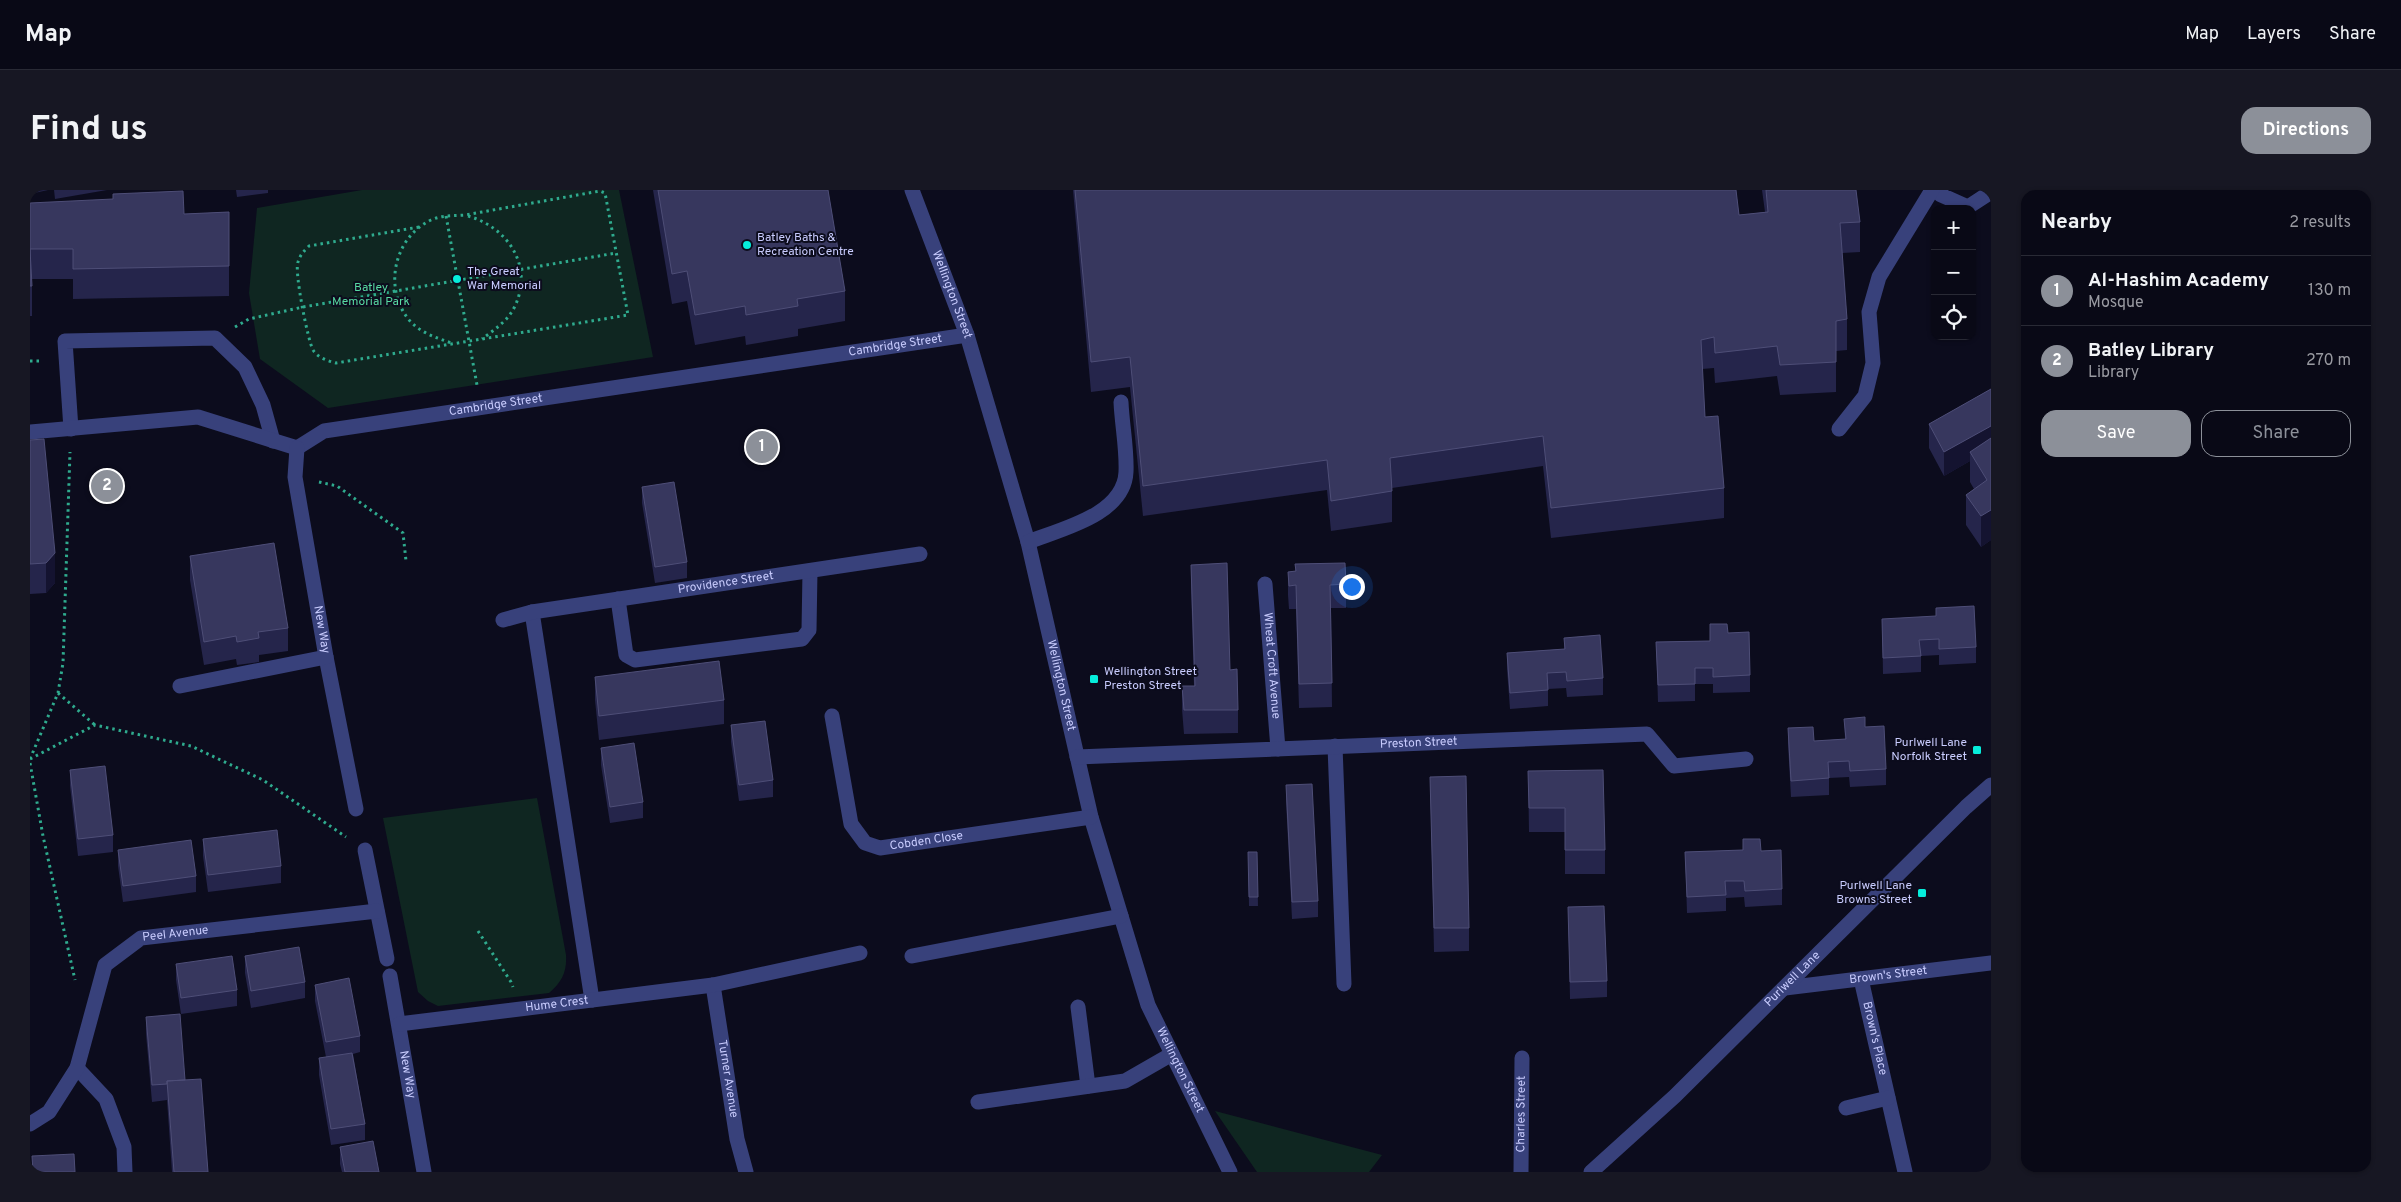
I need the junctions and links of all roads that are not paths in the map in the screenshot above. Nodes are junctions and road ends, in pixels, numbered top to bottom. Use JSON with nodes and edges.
{"nodes":[{"id":1,"x":912,"y":190,"type":"edge"},
{"id":2,"x":1932,"y":190,"type":"edge"},
{"id":3,"x":1941,"y":190,"type":"edge"},
{"id":4,"x":1991,"y":192,"type":"edge"},
{"id":5,"x":966,"y":335,"type":"junction"},
{"id":6,"x":1121,"y":402,"type":"dead end"},
{"id":7,"x":71,"y":429,"type":"junction"},
{"id":8,"x":1839,"y":429,"type":"dead end"},
{"id":9,"x":30,"y":432,"type":"edge"},
{"id":10,"x":273,"y":441,"type":"junction"},
{"id":11,"x":297,"y":448,"type":"junction"},
{"id":12,"x":1028,"y":542,"type":"junction"},
{"id":13,"x":920,"y":554,"type":"dead end"},
{"id":14,"x":810,"y":571,"type":"junction"},
{"id":15,"x":1266,"y":584,"type":"dead end"},
{"id":16,"x":618,"y":599,"type":"junction"},
{"id":17,"x":532,"y":612,"type":"junction"},
{"id":18,"x":503,"y":620,"type":"dead end"},
{"id":19,"x":326,"y":658,"type":"junction"},
{"id":20,"x":180,"y":686,"type":"dead end"},
{"id":21,"x":832,"y":716,"type":"dead end"},
{"id":22,"x":1335,"y":746,"type":"junction"},
{"id":23,"x":1278,"y":749,"type":"junction"},
{"id":24,"x":1077,"y":757,"type":"junction"},
{"id":25,"x":1746,"y":759,"type":"dead end"},
{"id":26,"x":1991,"y":785,"type":"edge"},
{"id":27,"x":356,"y":809,"type":"dead end"},
{"id":28,"x":1091,"y":817,"type":"junction"},
{"id":29,"x":365,"y":850,"type":"road end"},
{"id":30,"x":377,"y":912,"type":"junction"},
{"id":31,"x":1121,"y":916,"type":"junction"},
{"id":32,"x":860,"y":953,"type":"dead end"},
{"id":33,"x":912,"y":956,"type":"dead end"},
{"id":34,"x":387,"y":959,"type":"dead end"},
{"id":35,"x":1991,"y":963,"type":"edge"},
{"id":36,"x":390,"y":976,"type":"dead end"},
{"id":37,"x":1861,"y":979,"type":"junction"},
{"id":38,"x":1344,"y":984,"type":"dead end"},
{"id":39,"x":713,"y":985,"type":"junction"},
{"id":40,"x":1785,"y":988,"type":"junction"},
{"id":41,"x":592,"y":1000,"type":"junction"},
{"id":42,"x":1078,"y":1007,"type":"dead end"},
{"id":43,"x":399,"y":1024,"type":"junction"},
{"id":44,"x":1172,"y":1054,"type":"junction"},
{"id":45,"x":1522,"y":1058,"type":"dead end"},
{"id":46,"x":77,"y":1068,"type":"junction"},
{"id":47,"x":1088,"y":1086,"type":"junction"},
{"id":48,"x":1888,"y":1098,"type":"junction"},
{"id":49,"x":978,"y":1102,"type":"dead end"},
{"id":50,"x":1846,"y":1108,"type":"dead end"},
{"id":51,"x":30,"y":1124,"type":"edge"},
{"id":52,"x":125,"y":1172,"type":"edge"},
{"id":53,"x":424,"y":1172,"type":"edge"},
{"id":54,"x":746,"y":1172,"type":"edge"},
{"id":55,"x":1230,"y":1172,"type":"edge"},
{"id":56,"x":1521,"y":1172,"type":"edge"},
{"id":57,"x":1591,"y":1172,"type":"edge"},
{"id":58,"x":1905,"y":1172,"type":"edge"}],
"edges":[{"from":1,"to":5,"type":"street","name":"Wellington Street"},
{"from":2,"to":8,"type":"street"},
{"from":3,"to":4,"type":"street"},
{"from":5,"to":11,"type":"street","name":"Cambridge Street"},
{"from":5,"to":12,"type":"street","name":"Wellington Street"},
{"from":6,"to":12,"type":"street"},
{"from":7,"to":9,"type":"street"},
{"from":7,"to":10,"type":"street"},
{"from":7,"to":10,"type":"street"},
{"from":10,"to":11,"type":"street"},
{"from":11,"to":19,"type":"street","name":"New Way"},
{"from":12,"to":24,"type":"street","name":"Wellington Street"},
{"from":13,"to":14,"type":"street","name":"Providence Street"},
{"from":14,"to":16,"type":"street","name":"Providence Street"},
{"from":14,"to":16,"type":"street"},
{"from":15,"to":23,"type":"street","name":"Wheat Croft Avenue"},
{"from":16,"to":17,"type":"street","name":"Providence Street"},
{"from":17,"to":18,"type":"street","name":"Providence Street"},
{"from":17,"to":41,"type":"street"},
{"from":19,"to":20,"type":"street"},
{"from":19,"to":27,"type":"street","name":"New Way"},
{"from":21,"to":28,"type":"street","name":"Cobden Close"},
{"from":22,"to":23,"type":"street","name":"Preston Street"},
{"from":22,"to":25,"type":"street","name":"Preston Street"},
{"from":22,"to":38,"type":"street"},
{"from":23,"to":24,"type":"street","name":"Preston Street"},
{"from":24,"to":28,"type":"street","name":"Wellington Street"},
{"from":26,"to":40,"type":"street","name":"Purlwell Lane"},
{"from":28,"to":31,"type":"street","name":"Wellington Street"},
{"from":29,"to":30,"type":"street"},
{"from":30,"to":34,"type":"street"},
{"from":30,"to":46,"type":"street","name":"Peel Avenue"},
{"from":31,"to":33,"type":"street"},
{"from":31,"to":44,"type":"street","name":"Wellington Street"},
{"from":32,"to":39,"type":"street","name":"Hume Crest"},
{"from":35,"to":37,"type":"street","name":"Brown's Street"},
{"from":36,"to":43,"type":"street","name":"New Way"},
{"from":37,"to":40,"type":"street","name":"Brown's Street"},
{"from":37,"to":48,"type":"street","name":"Brown's Place"},
{"from":39,"to":41,"type":"street","name":"Hume Crest"},
{"from":39,"to":54,"type":"street","name":"Turner Avenue"},
{"from":40,"to":57,"type":"street","name":"Purlwell Lane"},
{"from":41,"to":43,"type":"street","name":"Hume Crest"},
{"from":42,"to":47,"type":"street"},
{"from":43,"to":53,"type":"street","name":"New Way"},
{"from":44,"to":47,"type":"street"},
{"from":44,"to":55,"type":"street","name":"Wellington Street"},
{"from":45,"to":56,"type":"street","name":"Charles Street"},
{"from":46,"to":51,"type":"street","name":"Peel Avenue"},
{"from":46,"to":52,"type":"street"},
{"from":47,"to":49,"type":"street"},
{"from":48,"to":50,"type":"street"},
{"from":48,"to":58,"type":"street","name":"Brown's Place"}]}
